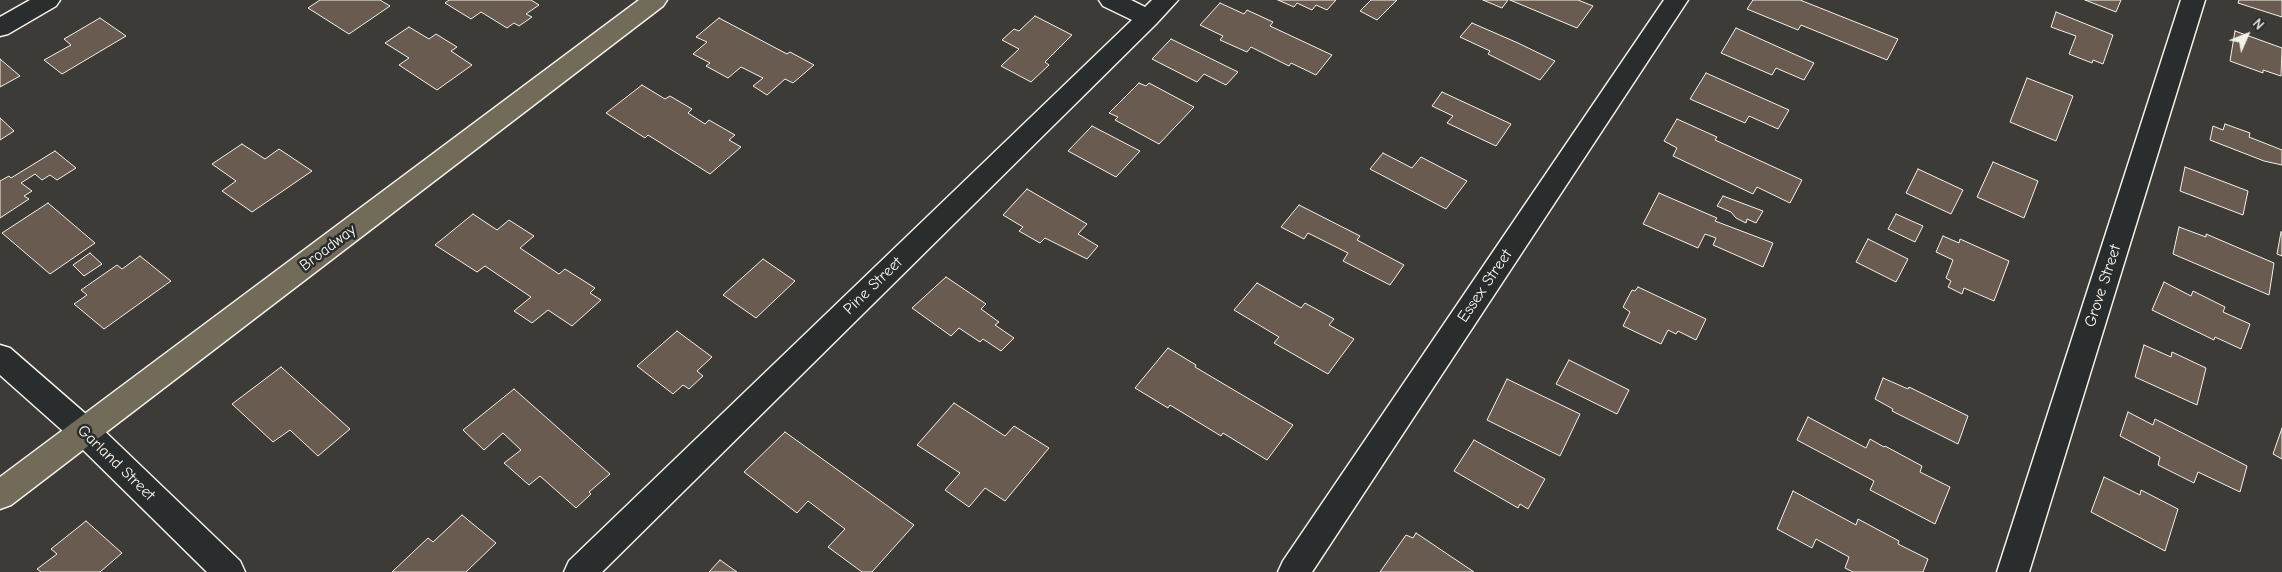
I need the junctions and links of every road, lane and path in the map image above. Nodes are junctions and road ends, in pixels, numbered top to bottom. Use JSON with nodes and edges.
{"nodes":[{"id":1,"x":48,"y":0,"type":"edge"},
{"id":2,"x":655,"y":0,"type":"edge"},
{"id":3,"x":1110,"y":0,"type":"edge"},
{"id":4,"x":1676,"y":0,"type":"edge"},
{"id":5,"x":2193,"y":0,"type":"edge"},
{"id":6,"x":1157,"y":9,"type":"edge"},
{"id":7,"x":0,"y":28,"type":"edge"},
{"id":8,"x":0,"y":357,"type":"edge"},
{"id":9,"x":84,"y":431,"type":"junction"},
{"id":10,"x":0,"y":495,"type":"edge"},
{"id":11,"x":229,"y":572,"type":"edge"},
{"id":12,"x":580,"y":572,"type":"edge"},
{"id":13,"x":1294,"y":572,"type":"edge"},
{"id":14,"x":2013,"y":572,"type":"edge"}],
"edges":[{"from":1,"to":7,"type":"street"},
{"from":2,"to":9,"type":"main road","name":"Broadway"},
{"from":3,"to":6,"type":"street"},
{"from":4,"to":13,"type":"street","name":"Essex Street"},
{"from":5,"to":14,"type":"street","name":"Grove Street"},
{"from":6,"to":12,"type":"street","name":"Pine Street"},
{"from":8,"to":9,"type":"street","name":"Garland Street"},
{"from":9,"to":10,"type":"main road","name":"Broadway"},
{"from":9,"to":11,"type":"street","name":"Garland Street"}]}
